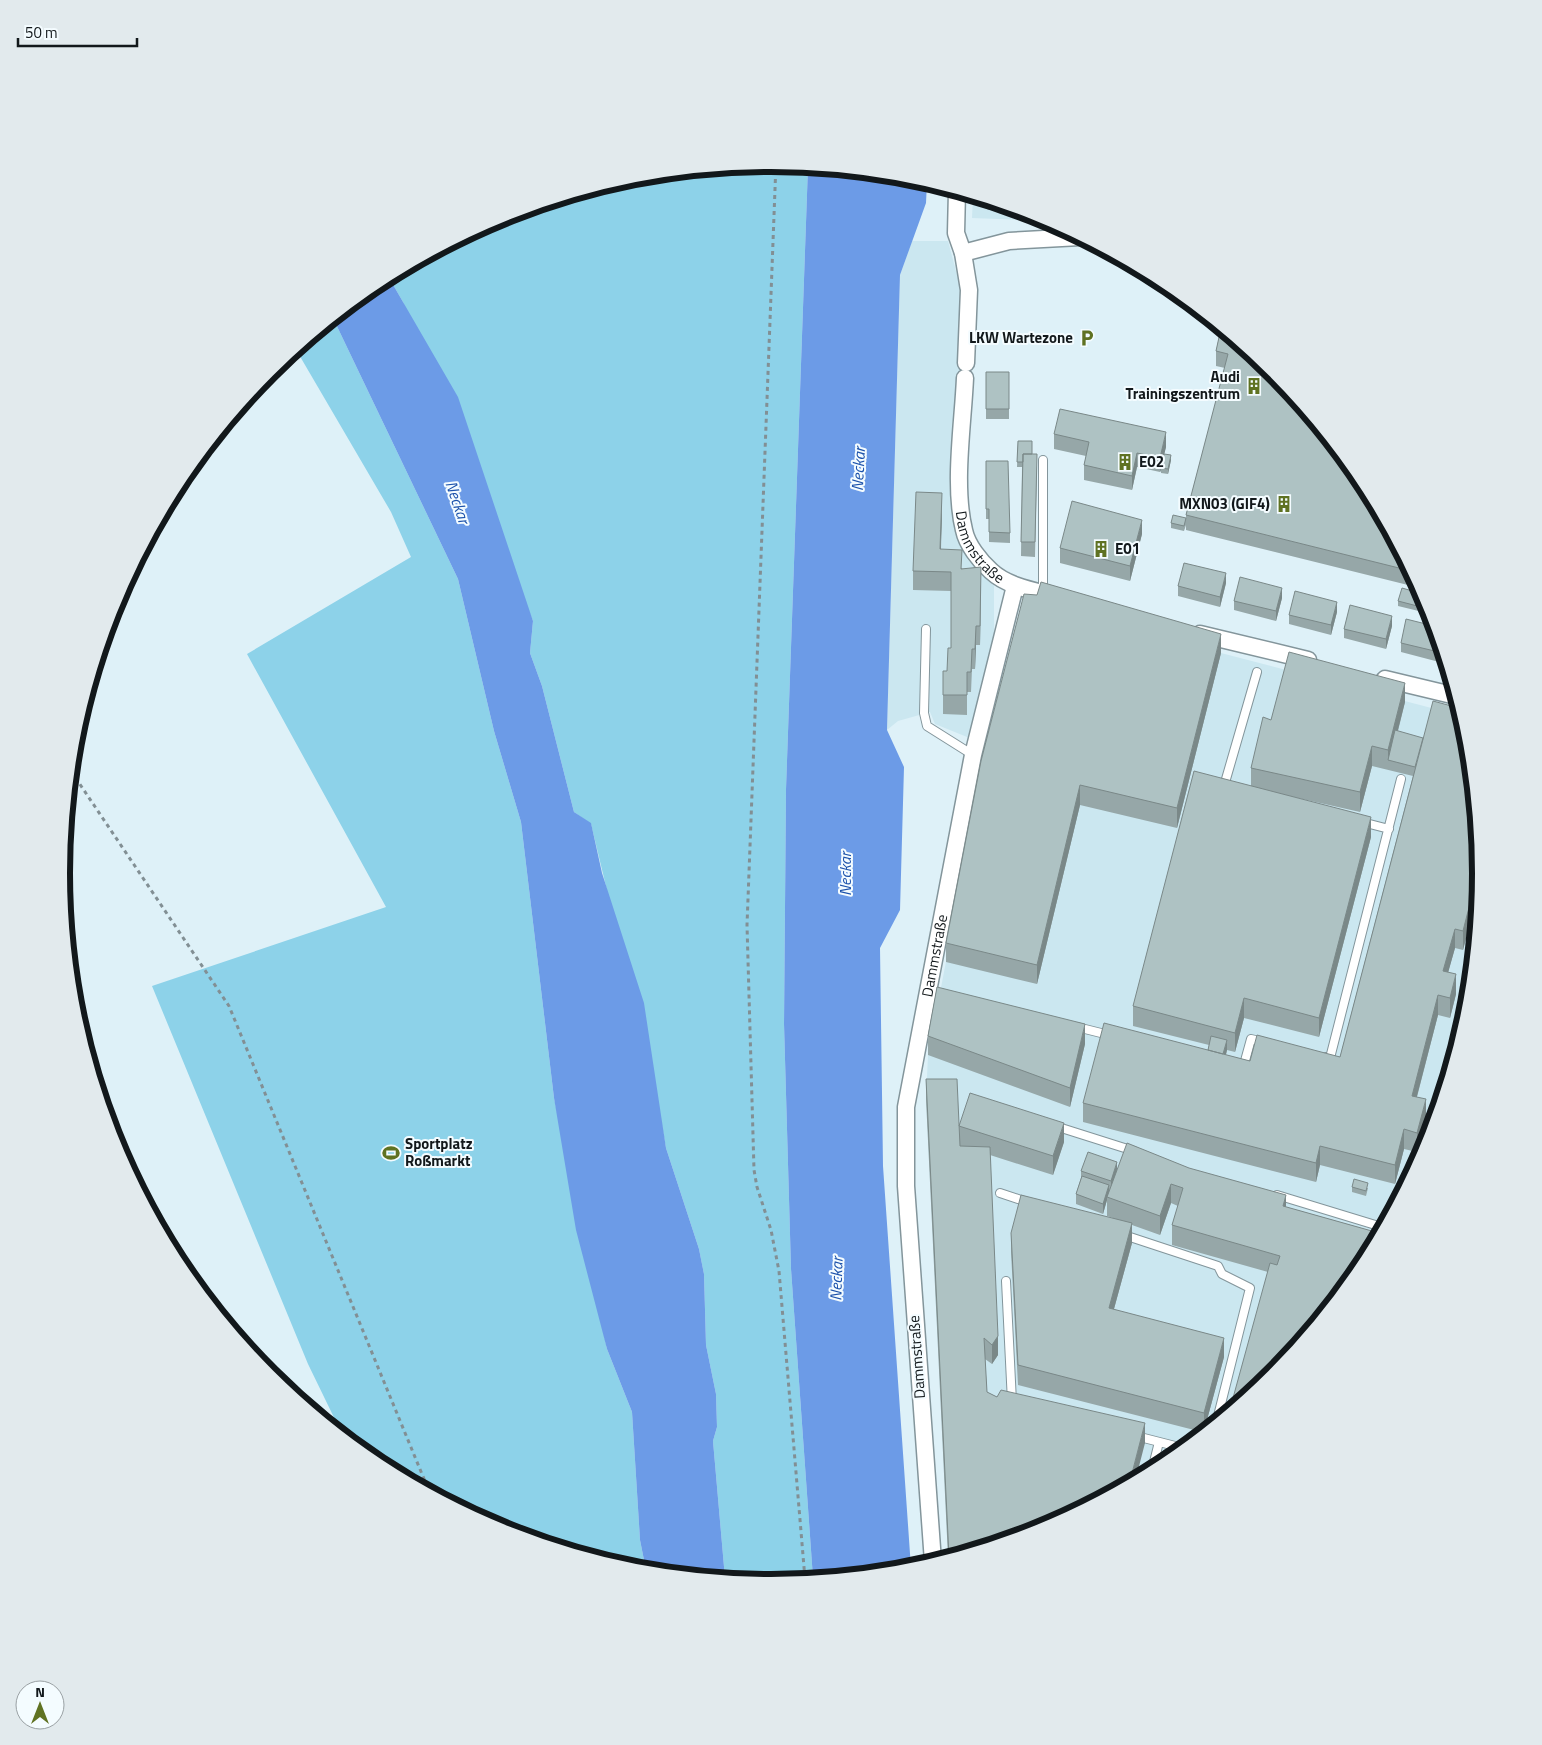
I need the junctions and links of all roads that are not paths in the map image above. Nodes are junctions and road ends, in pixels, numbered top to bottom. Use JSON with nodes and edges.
{"nodes":[{"id":1,"x":957,"y":197,"type":"edge"},
{"id":2,"x":1065,"y":237,"type":"edge"},
{"id":3,"x":962,"y":254,"type":"junction"},
{"id":4,"x":1043,"y":460,"type":"dead end"},
{"id":5,"x":1015,"y":586,"type":"junction"},
{"id":6,"x":1042,"y":593,"type":"junction"},
{"id":7,"x":1075,"y":602,"type":"edge"},
{"id":8,"x":926,"y":629,"type":"dead end"},
{"id":9,"x":1187,"y":631,"type":"edge"},
{"id":10,"x":1322,"y":663,"type":"edge"},
{"id":11,"x":1257,"y":672,"type":"dead end"},
{"id":12,"x":1369,"y":675,"type":"edge"},
{"id":13,"x":1449,"y":694,"type":"edge"},
{"id":14,"x":973,"y":755,"type":"junction"},
{"id":15,"x":1401,"y":779,"type":"dead end"},
{"id":16,"x":1234,"y":789,"type":"edge"},
{"id":17,"x":1350,"y":819,"type":"edge"},
{"id":18,"x":1389,"y":829,"type":"junction"},
{"id":19,"x":1072,"y":1026,"type":"edge"},
{"id":20,"x":1120,"y":1038,"type":"edge"},
{"id":21,"x":1268,"y":1043,"type":"edge"},
{"id":22,"x":1321,"y":1056,"type":"edge"},
{"id":23,"x":1233,"y":1067,"type":"edge"},
{"id":24,"x":1046,"y":1123,"type":"edge"},
{"id":25,"x":1139,"y":1152,"type":"edge"},
{"id":26,"x":1000,"y":1193,"type":"dead end"},
{"id":27,"x":1270,"y":1193,"type":"edge"},
{"id":28,"x":1038,"y":1206,"type":"edge"},
{"id":29,"x":1377,"y":1225,"type":"edge"},
{"id":30,"x":1114,"y":1231,"type":"edge"},
{"id":31,"x":1006,"y":1282,"type":"dead end"},
{"id":32,"x":1021,"y":1405,"type":"edge"},
{"id":33,"x":1219,"y":1411,"type":"edge"},
{"id":34,"x":1131,"y":1435,"type":"edge"},
{"id":35,"x":1159,"y":1442,"type":"junction"},
{"id":36,"x":1174,"y":1446,"type":"edge"},
{"id":37,"x":1155,"y":1458,"type":"edge"},
{"id":38,"x":932,"y":1554,"type":"edge"}],
"edges":[{"from":1,"to":3,"type":"street","name":"Dammstraße"},
{"from":2,"to":3,"type":"street"},
{"from":3,"to":5,"type":"street","name":"Dammstraße"},
{"from":4,"to":6,"type":"lane"},
{"from":5,"to":6,"type":"street"},
{"from":5,"to":14,"type":"street","name":"Dammstraße"},
{"from":6,"to":7,"type":"street"},
{"from":8,"to":14,"type":"lane"},
{"from":9,"to":10,"type":"street"},
{"from":11,"to":16,"type":"lane"},
{"from":12,"to":13,"type":"street"},
{"from":14,"to":38,"type":"street","name":"Dammstraße"},
{"from":15,"to":18,"type":"lane"},
{"from":17,"to":18,"type":"lane"},
{"from":18,"to":22,"type":"lane"},
{"from":19,"to":20,"type":"lane"},
{"from":21,"to":23,"type":"lane"},
{"from":24,"to":25,"type":"lane"},
{"from":26,"to":28,"type":"lane"},
{"from":27,"to":29,"type":"lane"},
{"from":30,"to":33,"type":"lane"},
{"from":31,"to":32,"type":"lane"},
{"from":34,"to":35,"type":"lane"},
{"from":35,"to":36,"type":"lane"},
{"from":35,"to":37,"type":"lane"}]}
